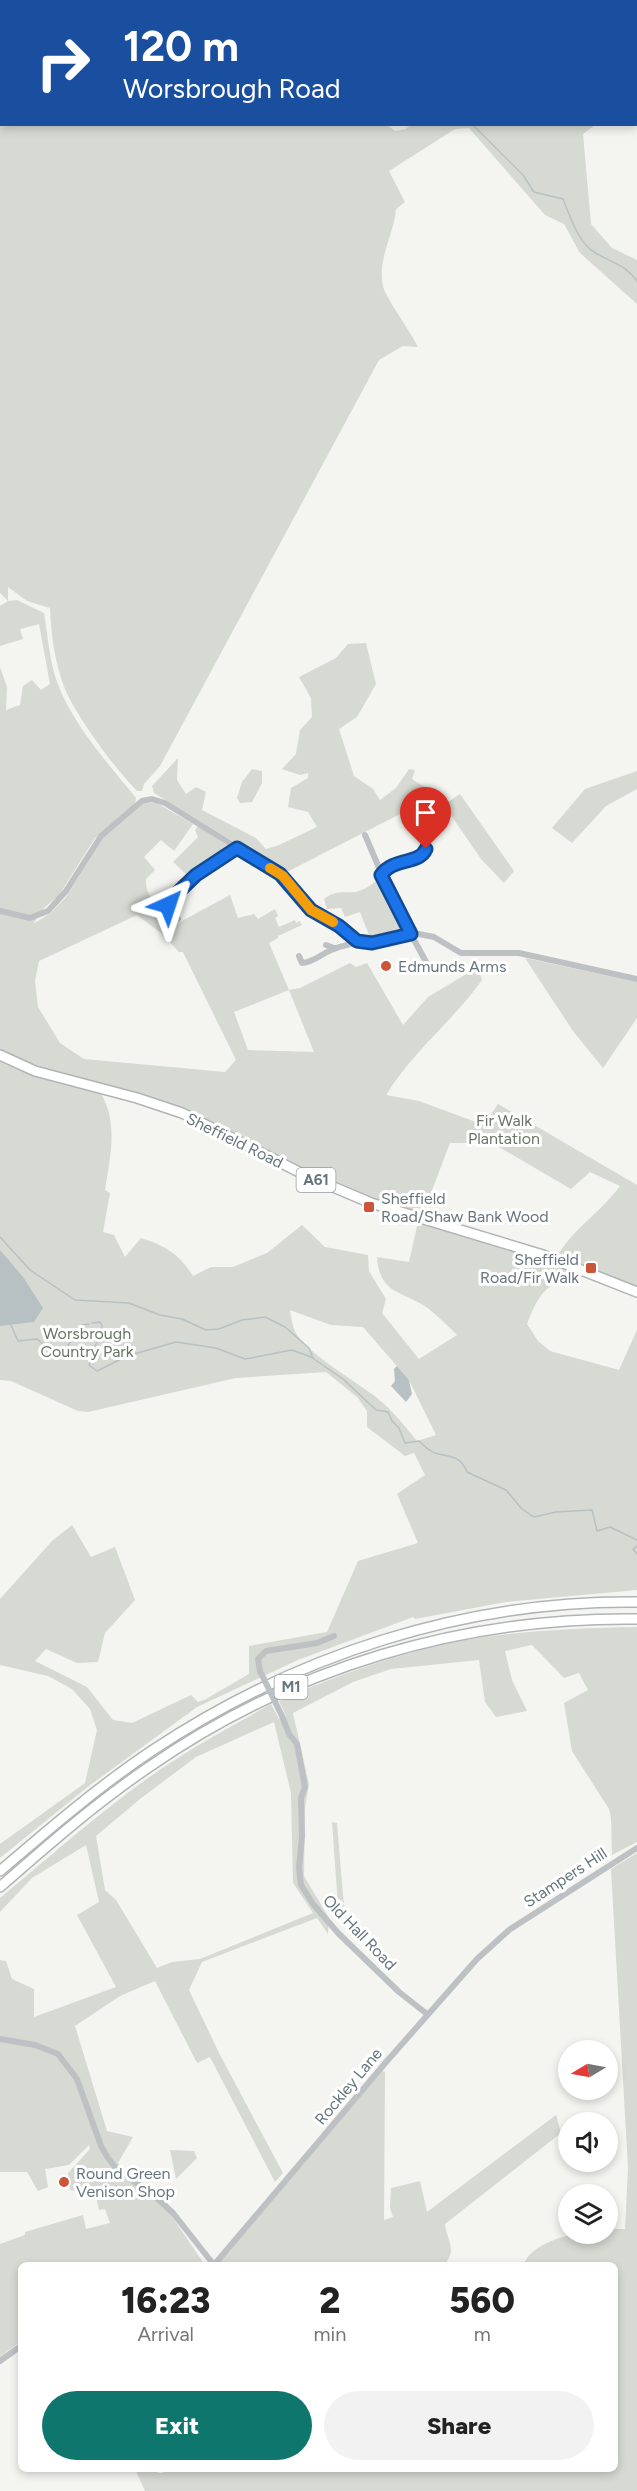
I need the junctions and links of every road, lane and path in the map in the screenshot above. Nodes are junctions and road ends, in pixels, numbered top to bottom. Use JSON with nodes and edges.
{"nodes":[{"id":1,"x":413,"y":818,"type":"dead end"},
{"id":2,"x":364,"y":836,"type":"dead end"},
{"id":3,"x":237,"y":848,"type":"junction"},
{"id":4,"x":381,"y":875,"type":"junction"},
{"id":5,"x":0,"y":911,"type":"edge"},
{"id":6,"x":178,"y":919,"type":"dead end"},
{"id":7,"x":411,"y":934,"type":"junction"},
{"id":8,"x":357,"y":941,"type":"junction"},
{"id":9,"x":326,"y":945,"type":"dead end"},
{"id":10,"x":334,"y":948,"type":"junction"},
{"id":11,"x":299,"y":956,"type":"dead end"},
{"id":12,"x":431,"y":971,"type":"dead end"},
{"id":13,"x":637,"y":979,"type":"edge"},
{"id":14,"x":0,"y":1055,"type":"edge"},
{"id":15,"x":637,"y":1292,"type":"edge"},
{"id":16,"x":637,"y":1602,"type":"edge"},
{"id":17,"x":637,"y":1619,"type":"edge"},
{"id":18,"x":334,"y":1636,"type":"dead end"},
{"id":19,"x":637,"y":1848,"type":"edge"},
{"id":20,"x":0,"y":1871,"type":"edge"},
{"id":21,"x":0,"y":1887,"type":"edge"},
{"id":22,"x":509,"y":1930,"type":"joint"},
{"id":23,"x":427,"y":2014,"type":"junction"},
{"id":24,"x":0,"y":2039,"type":"edge"},
{"id":25,"x":212,"y":2262,"type":"edge"},
{"id":26,"x":217,"y":2262,"type":"edge"},
{"id":27,"x":18,"y":2348,"type":"edge"},
{"id":28,"x":0,"y":2361,"type":"edge"}],
"edges":[{"from":1,"to":4,"type":"street"},
{"from":2,"to":4,"type":"street"},
{"from":3,"to":5,"type":"street"},
{"from":3,"to":6,"type":"street"},
{"from":3,"to":8,"type":"street"},
{"from":4,"to":7,"type":"street"},
{"from":7,"to":8,"type":"street"},
{"from":7,"to":12,"type":"street"},
{"from":7,"to":13,"type":"street"},
{"from":8,"to":10,"type":"street"},
{"from":9,"to":10,"type":"street"},
{"from":10,"to":11,"type":"street"},
{"from":14,"to":15,"type":"highway","name":"Sheffield Road","number":"A61"},
{"from":16,"to":20,"type":"highway","number":"M1"},
{"from":17,"to":21,"type":"highway","number":"M1"},
{"from":18,"to":23,"type":"street","name":"Old Hall Road","bridge":true},
{"from":19,"to":22,"type":"street","name":"Stampers Hill"},
{"from":22,"to":23,"type":"street","name":"Rockley Lane"},
{"from":23,"to":26,"type":"street","name":"Rockley Lane"},
{"from":24,"to":25,"type":"street"},
{"from":27,"to":28,"type":"street"}]}
